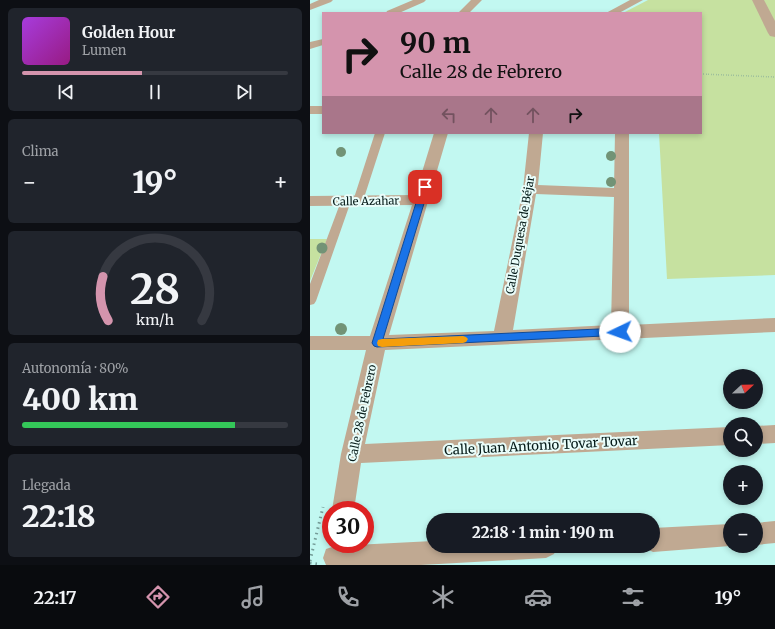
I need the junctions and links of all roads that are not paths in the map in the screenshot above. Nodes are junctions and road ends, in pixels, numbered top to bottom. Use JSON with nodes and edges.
{"nodes":[{"id":1,"x":328,"y":0,"type":"edge"},
{"id":2,"x":420,"y":0,"type":"edge"},
{"id":3,"x":477,"y":0,"type":"edge"},
{"id":4,"x":638,"y":0,"type":"edge"},
{"id":5,"x":758,"y":0,"type":"edge"},
{"id":6,"x":310,"y":7,"type":"edge"},
{"id":7,"x":393,"y":12,"type":"edge"},
{"id":8,"x":464,"y":12,"type":"edge"},
{"id":9,"x":613,"y":12,"type":"edge"},
{"id":10,"x":775,"y":33,"type":"edge"},
{"id":11,"x":322,"y":42,"type":"edge"},
{"id":12,"x":310,"y":46,"type":"edge"},
{"id":13,"x":310,"y":110,"type":"edge"},
{"id":14,"x":322,"y":110,"type":"edge"},
{"id":15,"x":380,"y":134,"type":"edge"},
{"id":16,"x":442,"y":134,"type":"edge"},
{"id":17,"x":536,"y":134,"type":"edge"},
{"id":18,"x":622,"y":134,"type":"edge"},
{"id":19,"x":530,"y":189,"type":"junction"},
{"id":20,"x":622,"y":193,"type":"junction"},
{"id":21,"x":421,"y":200,"type":"junction"},
{"id":22,"x":310,"y":201,"type":"edge"},
{"id":23,"x":352,"y":201,"type":"junction"},
{"id":24,"x":310,"y":301,"type":"edge"},
{"id":25,"x":775,"y":326,"type":"edge"},
{"id":26,"x":620,"y":332,"type":"junction"},
{"id":27,"x":502,"y":338,"type":"junction"},
{"id":28,"x":377,"y":343,"type":"junction"},
{"id":29,"x":310,"y":344,"type":"edge"},
{"id":30,"x":775,"y":434,"type":"edge"},
{"id":31,"x":763,"y":435,"type":"edge"},
{"id":32,"x":723,"y":436,"type":"edge"},
{"id":33,"x":352,"y":454,"type":"junction"},
{"id":34,"x":344,"y":501,"type":"edge"},
{"id":35,"x":775,"y":532,"type":"edge"},
{"id":36,"x":763,"y":533,"type":"edge"},
{"id":37,"x":723,"y":535,"type":"edge"},
{"id":38,"x":660,"y":540,"type":"edge"},
{"id":39,"x":426,"y":552,"type":"edge"},
{"id":40,"x":335,"y":556,"type":"edge"}],
"edges":[{"from":1,"to":6,"type":"street"},
{"from":2,"to":7,"type":"street"},
{"from":3,"to":8,"type":"street"},
{"from":4,"to":9,"type":"street"},
{"from":5,"to":10,"type":"street"},
{"from":11,"to":12,"type":"street"},
{"from":13,"to":14,"type":"street"},
{"from":15,"to":23,"type":"street"},
{"from":16,"to":21,"type":"street","name":"Calle 28 de Febrero"},
{"from":17,"to":19,"type":"street","name":"Calle Duquesa de Béjar"},
{"from":18,"to":20,"type":"street"},
{"from":19,"to":20,"type":"street"},
{"from":19,"to":27,"type":"street","name":"Calle Duquesa de Béjar"},
{"from":20,"to":26,"type":"street"},
{"from":21,"to":23,"type":"street","name":"Calle Azahar"},
{"from":21,"to":28,"type":"street","name":"Calle 28 de Febrero"},
{"from":22,"to":23,"type":"street","name":"Calle Azahar"},
{"from":23,"to":24,"type":"street"},
{"from":25,"to":26,"type":"street"},
{"from":26,"to":27,"type":"street"},
{"from":27,"to":28,"type":"street"},
{"from":28,"to":29,"type":"street"},
{"from":28,"to":33,"type":"street","name":"Calle 28 de Febrero"},
{"from":30,"to":31,"type":"street"},
{"from":32,"to":33,"type":"street","name":"Calle Juan Antonio Tovar Tovar"},
{"from":33,"to":34,"type":"street","name":"Calle 28 de Febrero"},
{"from":35,"to":36,"type":"street"},
{"from":37,"to":38,"type":"street"},
{"from":39,"to":40,"type":"street"}]}
